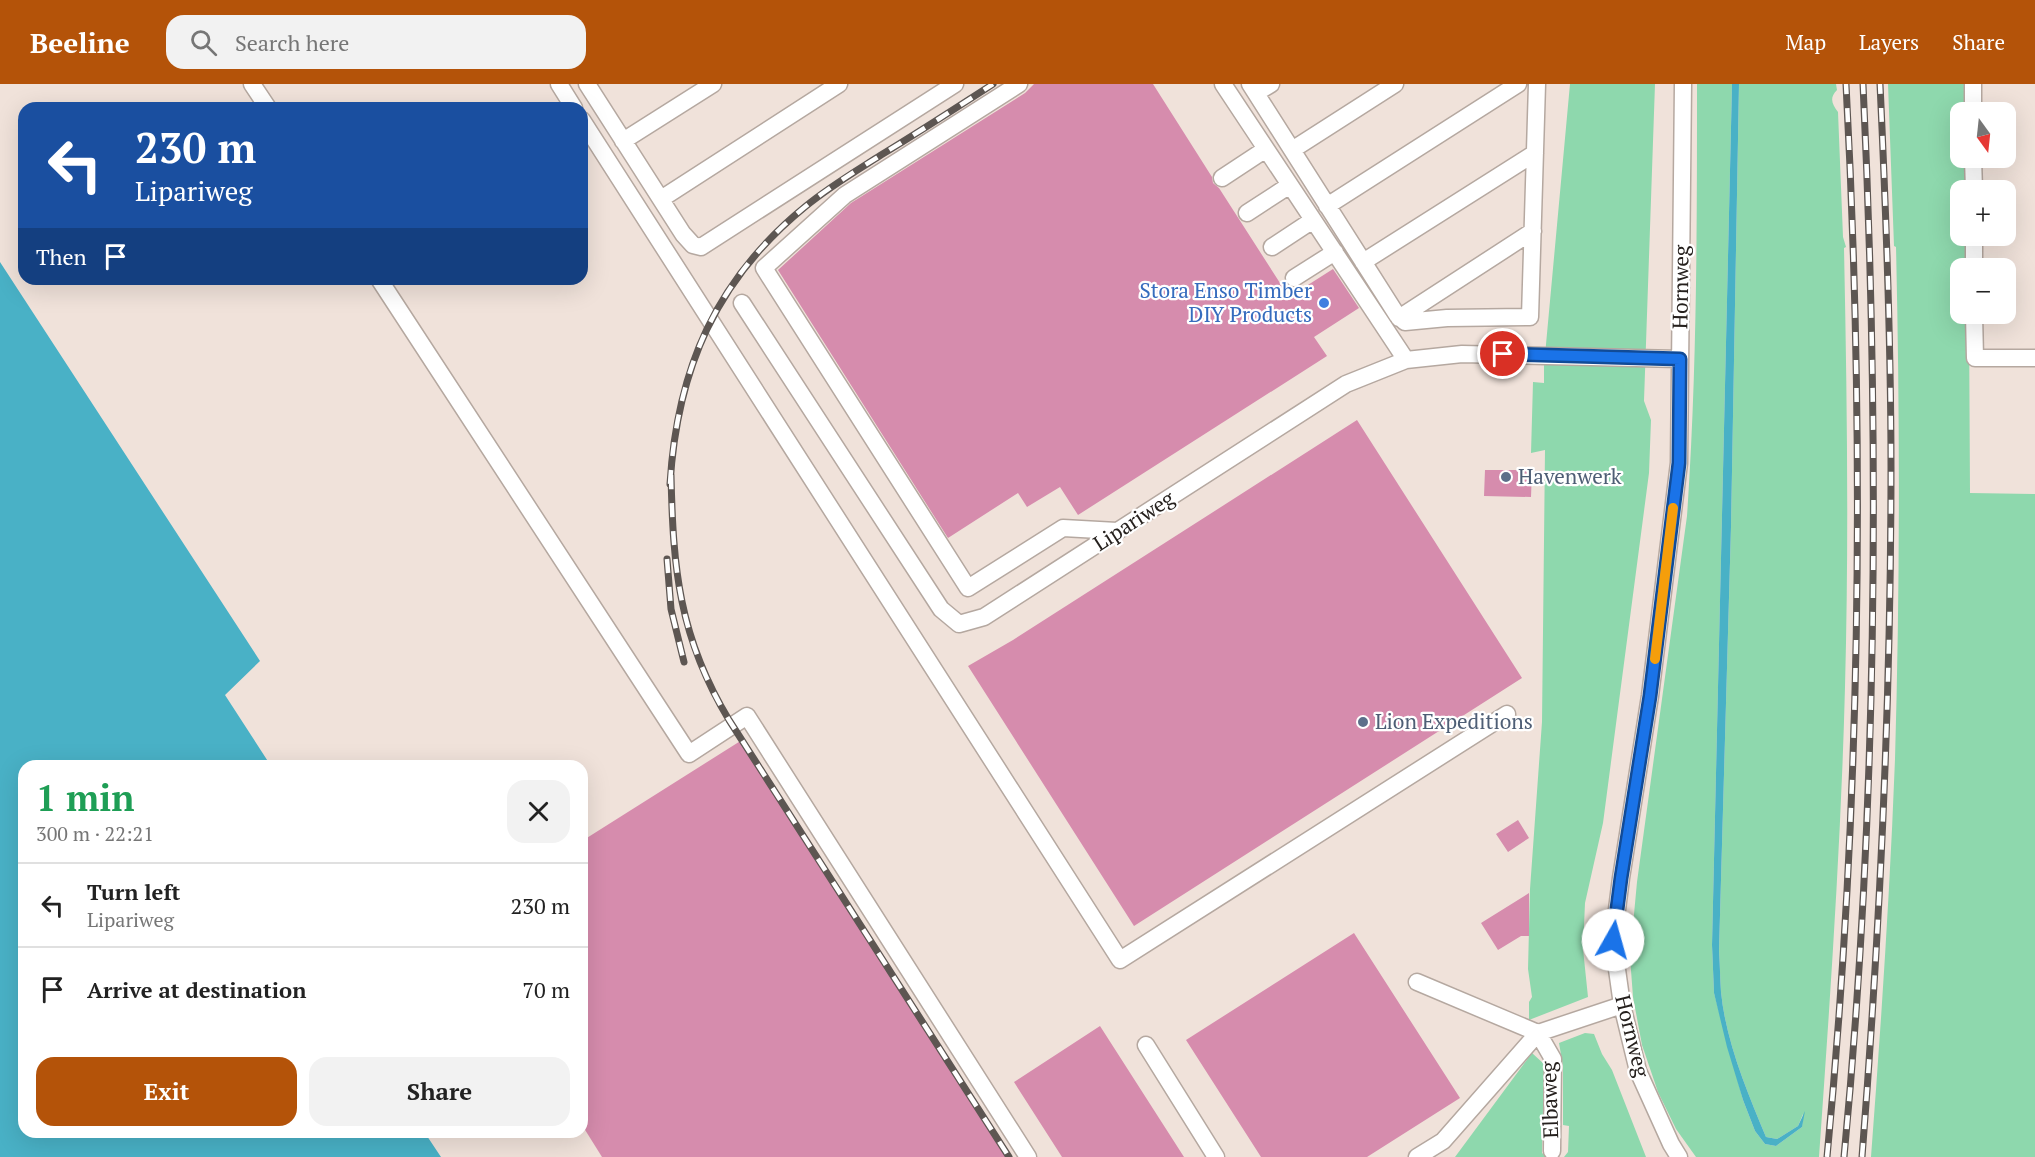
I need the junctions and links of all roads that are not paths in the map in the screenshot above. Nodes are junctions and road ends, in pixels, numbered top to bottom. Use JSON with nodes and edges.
{"nodes":[{"id":1,"x":252,"y":84,"type":"edge"},
{"id":2,"x":559,"y":84,"type":"edge"},
{"id":3,"x":587,"y":84,"type":"edge"},
{"id":4,"x":713,"y":84,"type":"edge"},
{"id":5,"x":839,"y":84,"type":"edge"},
{"id":6,"x":955,"y":84,"type":"edge"},
{"id":7,"x":1019,"y":84,"type":"edge"},
{"id":8,"x":1223,"y":84,"type":"edge"},
{"id":9,"x":1271,"y":84,"type":"edge"},
{"id":10,"x":1395,"y":84,"type":"edge"},
{"id":11,"x":1518,"y":84,"type":"edge"},
{"id":12,"x":1537,"y":84,"type":"edge"},
{"id":13,"x":1683,"y":84,"type":"edge"},
{"id":14,"x":1973,"y":84,"type":"edge"},
{"id":15,"x":1253,"y":89,"type":"edge"},
{"id":16,"x":264,"y":102,"type":"edge"},
{"id":17,"x":570,"y":102,"type":"edge"},
{"id":18,"x":1973,"y":102,"type":"edge"},
{"id":19,"x":588,"y":129,"type":"edge"},
{"id":20,"x":624,"y":141,"type":"junction"},
{"id":21,"x":1266,"y":149,"type":"junction"},
{"id":22,"x":1292,"y":150,"type":"junction"},
{"id":23,"x":1535,"y":153,"type":"junction"},
{"id":24,"x":1222,"y":178,"type":"dead end"},
{"id":25,"x":1290,"y":185,"type":"junction"},
{"id":26,"x":661,"y":199,"type":"junction"},
{"id":27,"x":1327,"y":206,"type":"junction"},
{"id":28,"x":1246,"y":213,"type":"dead end"},
{"id":29,"x":1313,"y":220,"type":"junction"},
{"id":30,"x":1533,"y":231,"type":"junction"},
{"id":31,"x":1272,"y":247,"type":"dead end"},
{"id":32,"x":1335,"y":252,"type":"junction"},
{"id":33,"x":1363,"y":262,"type":"junction"},
{"id":34,"x":1294,"y":278,"type":"dead end"},
{"id":35,"x":383,"y":285,"type":"edge"},
{"id":36,"x":742,"y":303,"type":"dead end"},
{"id":37,"x":1399,"y":318,"type":"junction"},
{"id":38,"x":1974,"y":324,"type":"edge"},
{"id":39,"x":2035,"y":358,"type":"edge"},
{"id":40,"x":1680,"y":359,"type":"junction"},
{"id":41,"x":1406,"y":360,"type":"junction"},
{"id":42,"x":1117,"y":531,"type":"junction"},
{"id":43,"x":1507,"y":714,"type":"dead end"},
{"id":44,"x":1417,"y":982,"type":"dead end"},
{"id":45,"x":1622,"y":1005,"type":"junction"},
{"id":46,"x":1538,"y":1033,"type":"junction"},
{"id":47,"x":1146,"y":1045,"type":"dead end"},
{"id":48,"x":1441,"y":1149,"type":"edge"},
{"id":49,"x":1552,"y":1151,"type":"dead end"},
{"id":50,"x":1028,"y":1157,"type":"edge"},
{"id":51,"x":1216,"y":1157,"type":"edge"},
{"id":52,"x":1417,"y":1157,"type":"edge"},
{"id":53,"x":1679,"y":1157,"type":"edge"}],
"edges":[{"from":1,"to":16,"type":"street"},
{"from":2,"to":17,"type":"street"},
{"from":3,"to":20,"type":"street"},
{"from":4,"to":20,"type":"street"},
{"from":5,"to":26,"type":"street"},
{"from":6,"to":26,"type":"street"},
{"from":7,"to":42,"type":"street"},
{"from":8,"to":21,"type":"street"},
{"from":9,"to":15,"type":"street"},
{"from":10,"to":22,"type":"street"},
{"from":11,"to":27,"type":"street"},
{"from":12,"to":23,"type":"street"},
{"from":13,"to":40,"type":"street","name":"Hornweg"},
{"from":14,"to":18,"type":"street"},
{"from":15,"to":22,"type":"street"},
{"from":19,"to":43,"type":"street"},
{"from":20,"to":26,"type":"street"},
{"from":21,"to":24,"type":"street"},
{"from":21,"to":25,"type":"street"},
{"from":22,"to":27,"type":"street"},
{"from":23,"to":30,"type":"street"},
{"from":23,"to":33,"type":"street"},
{"from":25,"to":28,"type":"street"},
{"from":25,"to":29,"type":"street"},
{"from":27,"to":33,"type":"street"},
{"from":29,"to":31,"type":"street"},
{"from":29,"to":32,"type":"street"},
{"from":30,"to":37,"type":"street"},
{"from":30,"to":37,"type":"street"},
{"from":32,"to":34,"type":"street"},
{"from":32,"to":41,"type":"street"},
{"from":33,"to":37,"type":"street"},
{"from":35,"to":50,"type":"street"},
{"from":36,"to":42,"type":"street","name":"Lipariweg"},
{"from":38,"to":39,"type":"street"},
{"from":40,"to":41,"type":"street","name":"Lipariweg"},
{"from":40,"to":45,"type":"street","name":"Hornweg"},
{"from":41,"to":42,"type":"street","name":"Lipariweg"},
{"from":44,"to":46,"type":"street"},
{"from":45,"to":46,"type":"street","name":"Elbaweg"},
{"from":45,"to":53,"type":"street","name":"Hornweg"},
{"from":46,"to":48,"type":"street"},
{"from":46,"to":49,"type":"street","name":"Elbaweg"},
{"from":47,"to":51,"type":"street"},
{"from":48,"to":52,"type":"street"}]}
